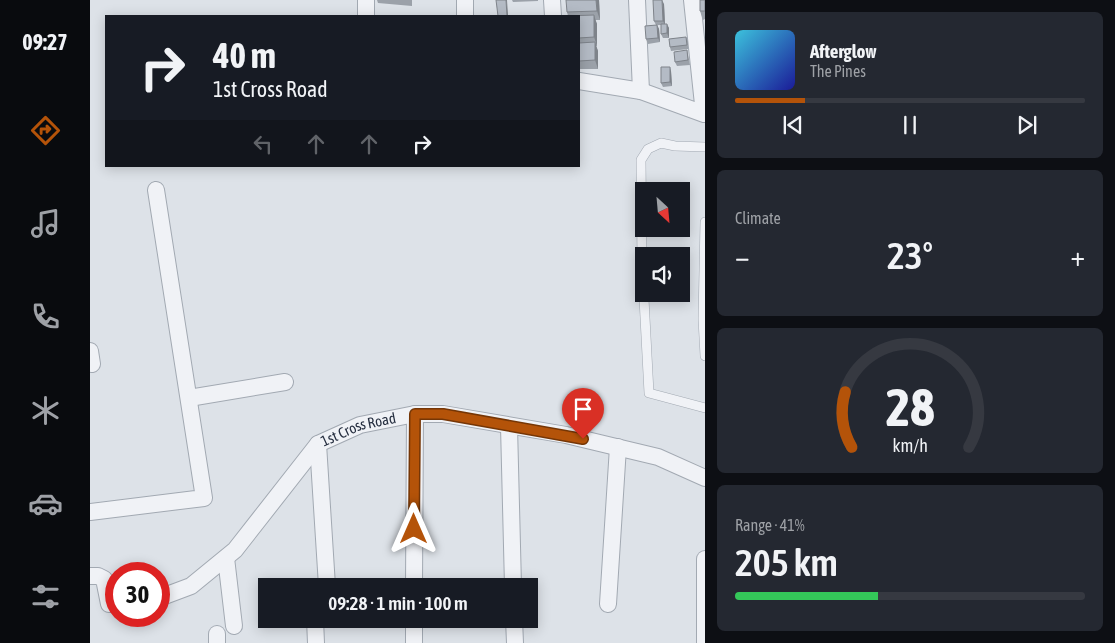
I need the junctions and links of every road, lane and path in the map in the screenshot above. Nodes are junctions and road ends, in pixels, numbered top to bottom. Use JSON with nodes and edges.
{"nodes":[{"id":1,"x":366,"y":0,"type":"edge"},
{"id":2,"x":465,"y":0,"type":"edge"},
{"id":3,"x":552,"y":0,"type":"edge"},
{"id":4,"x":637,"y":0,"type":"edge"},
{"id":5,"x":692,"y":0,"type":"edge"},
{"id":6,"x":366,"y":15,"type":"edge"},
{"id":7,"x":465,"y":15,"type":"edge"},
{"id":8,"x":553,"y":15,"type":"edge"},
{"id":9,"x":580,"y":81,"type":"edge"},
{"id":10,"x":641,"y":91,"type":"junction"},
{"id":11,"x":705,"y":147,"type":"edge"},
{"id":12,"x":156,"y":190,"type":"dead end"},
{"id":13,"x":705,"y":222,"type":"edge"},
{"id":14,"x":704,"y":319,"type":"edge"},
{"id":15,"x":705,"y":356,"type":"edge"},
{"id":16,"x":285,"y":382,"type":"dead end"},
{"id":17,"x":189,"y":398,"type":"junction"},
{"id":18,"x":705,"y":408,"type":"edge"},
{"id":19,"x":415,"y":414,"type":"junction"},
{"id":20,"x":510,"y":426,"type":"junction"},
{"id":21,"x":318,"y":444,"type":"junction"},
{"id":22,"x":618,"y":448,"type":"junction"},
{"id":23,"x":705,"y":478,"type":"edge"},
{"id":24,"x":90,"y":512,"type":"edge"},
{"id":25,"x":226,"y":558,"type":"junction"},
{"id":26,"x":705,"y":559,"type":"edge"},
{"id":27,"x":97,"y":578,"type":"edge"},
{"id":28,"x":326,"y":578,"type":"edge"},
{"id":29,"x":414,"y":578,"type":"edge"},
{"id":30,"x":513,"y":578,"type":"edge"},
{"id":31,"x":105,"y":592,"type":"edge"},
{"id":32,"x":170,"y":594,"type":"edge"},
{"id":33,"x":608,"y":604,"type":"dead end"},
{"id":34,"x":234,"y":626,"type":"dead end"},
{"id":35,"x":315,"y":628,"type":"edge"},
{"id":36,"x":414,"y":628,"type":"edge"},
{"id":37,"x":514,"y":628,"type":"edge"},
{"id":38,"x":316,"y":643,"type":"edge"},
{"id":39,"x":414,"y":643,"type":"edge"},
{"id":40,"x":515,"y":643,"type":"edge"},
{"id":41,"x":705,"y":643,"type":"edge"}],
"edges":[{"from":1,"to":6,"type":"street"},
{"from":2,"to":7,"type":"street"},
{"from":3,"to":8,"type":"street"},
{"from":4,"to":10,"type":"street"},
{"from":5,"to":10,"type":"street"},
{"from":9,"to":10,"type":"street"},
{"from":11,"to":18,"type":"lane"},
{"from":12,"to":17,"type":"street"},
{"from":13,"to":14,"type":"lane"},
{"from":14,"to":15,"type":"lane"},
{"from":16,"to":17,"type":"street"},
{"from":17,"to":24,"type":"street"},
{"from":19,"to":20,"type":"street","name":"1st Cross Road"},
{"from":19,"to":21,"type":"street","name":"1st Cross Road"},
{"from":19,"to":29,"type":"street"},
{"from":20,"to":22,"type":"street","name":"1st Cross Road"},
{"from":20,"to":30,"type":"street"},
{"from":21,"to":25,"type":"street","name":"1st Cross Road"},
{"from":21,"to":28,"type":"street"},
{"from":22,"to":23,"type":"street","name":"1st Cross Road"},
{"from":22,"to":33,"type":"street"},
{"from":25,"to":32,"type":"street","name":"1st Cross Road"},
{"from":25,"to":34,"type":"street"},
{"from":26,"to":41,"type":"street"},
{"from":27,"to":31,"type":"street"},
{"from":35,"to":38,"type":"street"},
{"from":36,"to":39,"type":"street"},
{"from":37,"to":40,"type":"street"}]}
